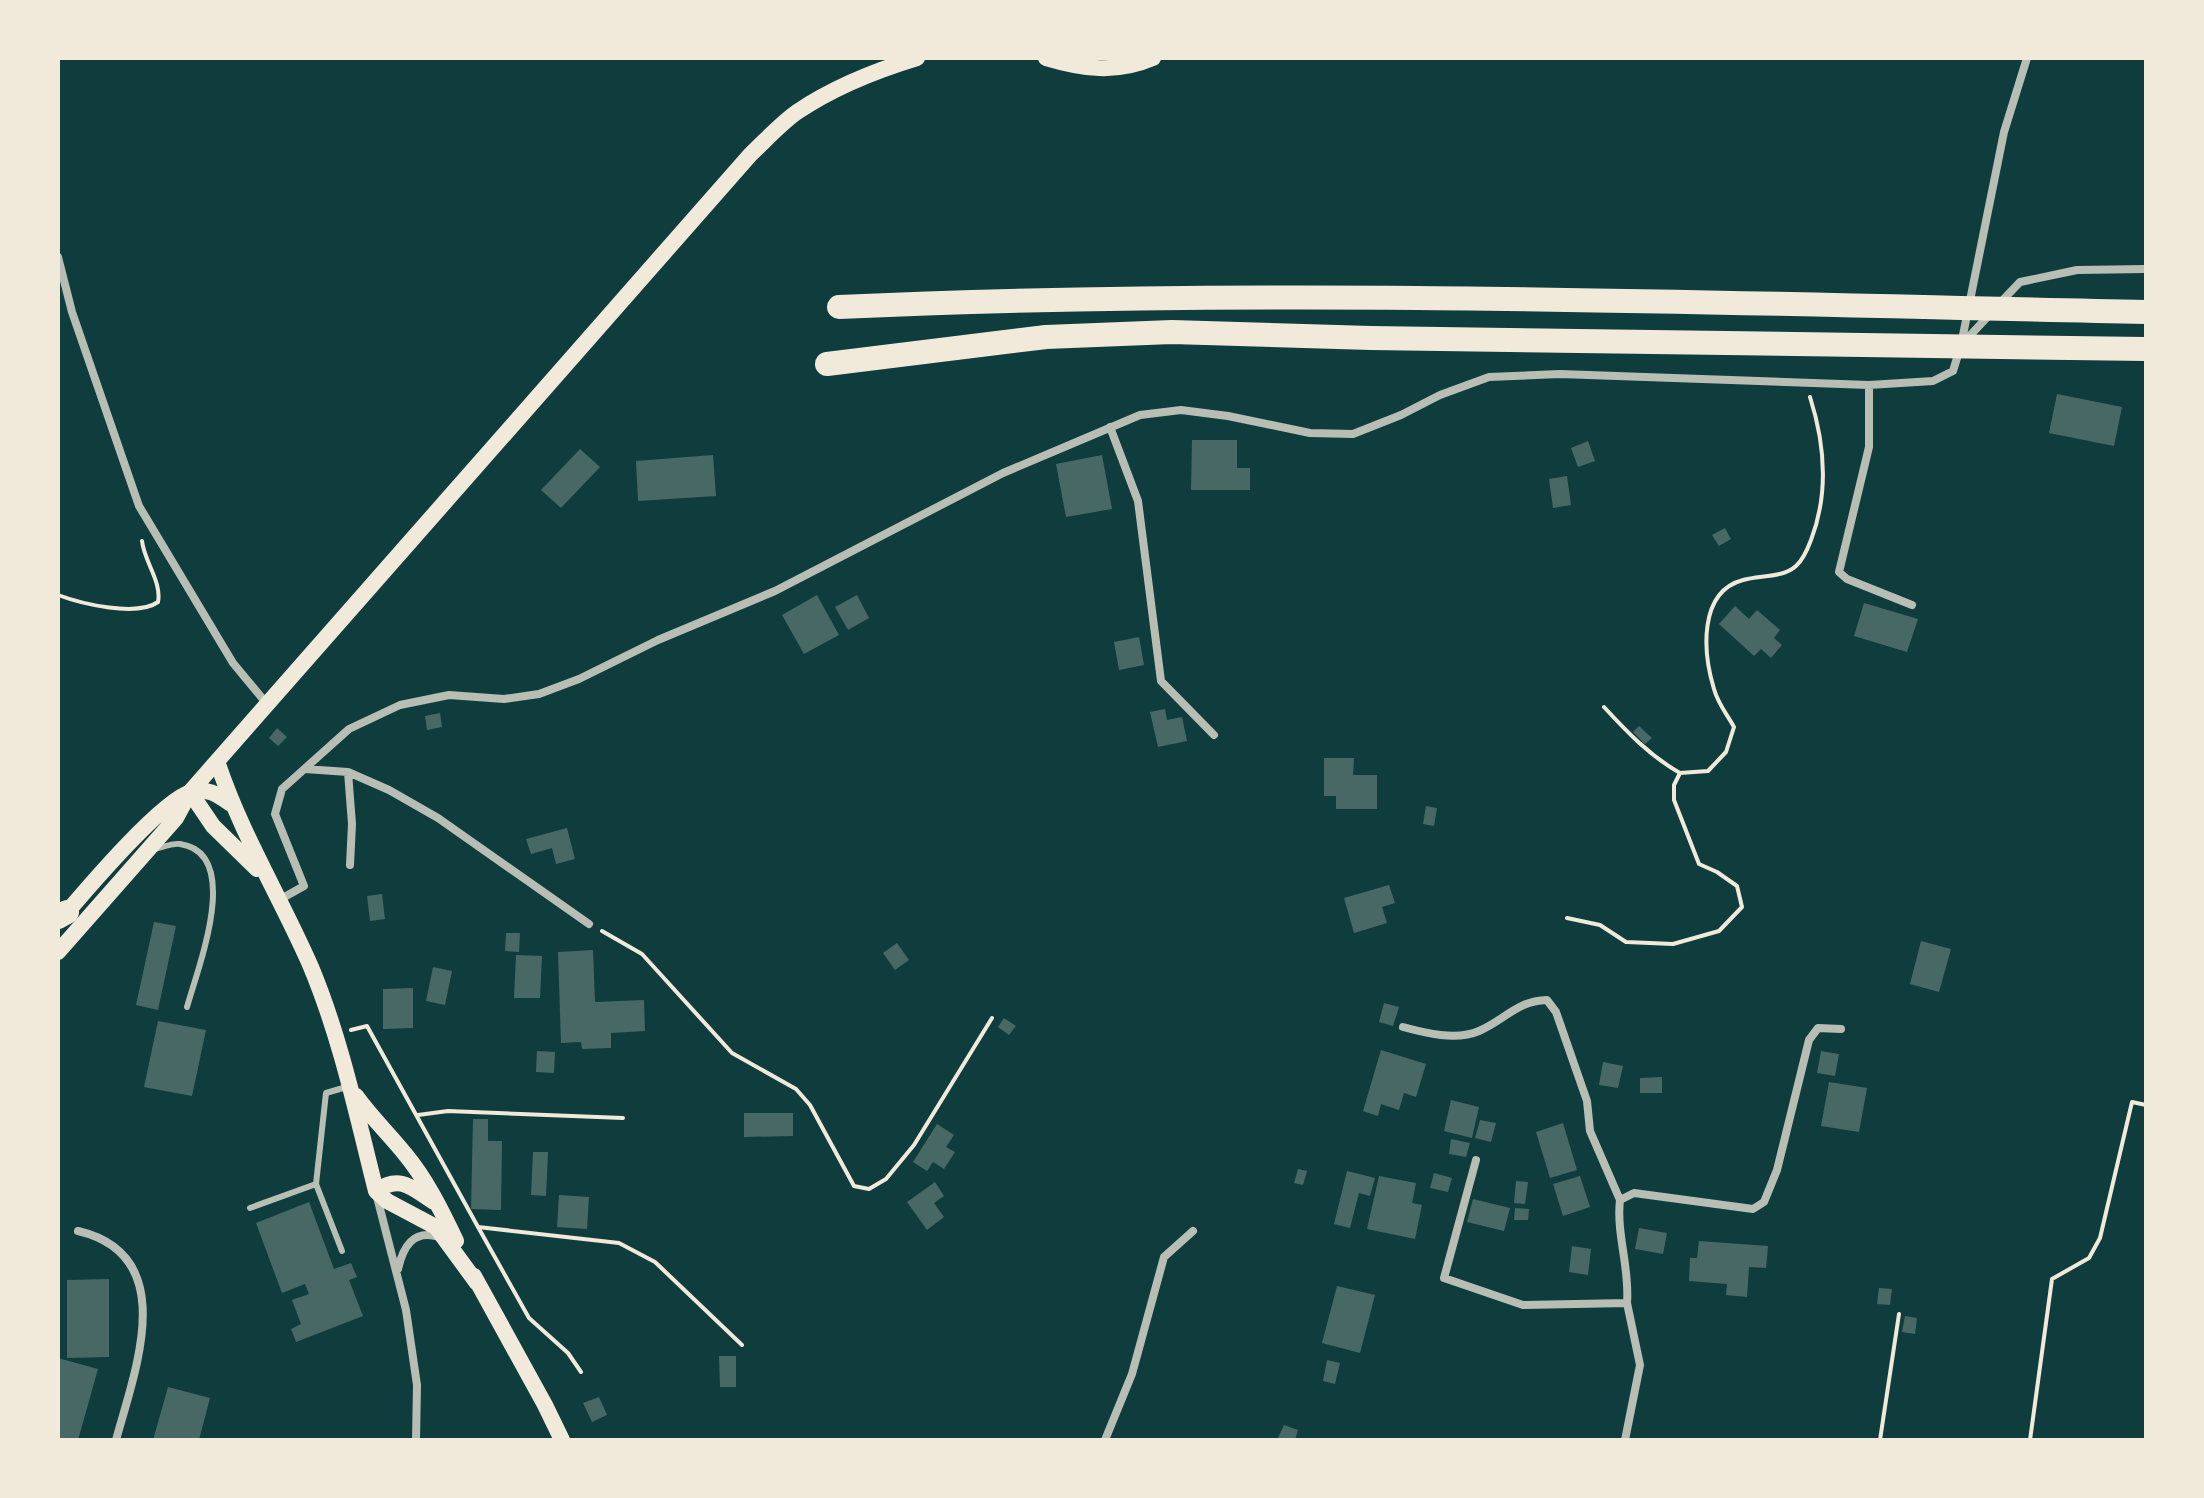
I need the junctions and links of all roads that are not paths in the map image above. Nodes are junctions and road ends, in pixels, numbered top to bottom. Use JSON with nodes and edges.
{"nodes":[{"id":1,"x":917,"y":58,"type":"edge"},
{"id":2,"x":1046,"y":58,"type":"edge"},
{"id":3,"x":1153,"y":58,"type":"edge"},
{"id":4,"x":2027,"y":58,"type":"edge"},
{"id":5,"x":58,"y":257,"type":"edge"},
{"id":6,"x":2146,"y":269,"type":"edge"},
{"id":7,"x":839,"y":307,"type":"dead end"},
{"id":8,"x":2146,"y":312,"type":"edge"},
{"id":9,"x":1961,"y":345,"type":"junction"},
{"id":10,"x":2146,"y":349,"type":"edge"},
{"id":11,"x":827,"y":364,"type":"dead end"},
{"id":12,"x":1869,"y":385,"type":"junction"},
{"id":13,"x":1110,"y":427,"type":"junction"},
{"id":14,"x":1912,"y":605,"type":"dead end"},
{"id":15,"x":267,"y":704,"type":"junction"},
{"id":16,"x":1214,"y":735,"type":"dead end"},
{"id":17,"x":217,"y":761,"type":"junction"},
{"id":18,"x":305,"y":769,"type":"junction"},
{"id":19,"x":348,"y":772,"type":"junction"},
{"id":20,"x":190,"y":792,"type":"junction"},
{"id":21,"x":231,"y":804,"type":"junction"},
{"id":22,"x":176,"y":818,"type":"junction"},
{"id":23,"x":213,"y":826,"type":"junction"},
{"id":24,"x":148,"y":850,"type":"junction"},
{"id":25,"x":350,"y":865,"type":"dead end"},
{"id":26,"x":268,"y":881,"type":"junction"},
{"id":27,"x":279,"y":900,"type":"junction"},
{"id":28,"x":61,"y":917,"type":"edge"},
{"id":29,"x":589,"y":924,"type":"road end"},
{"id":30,"x":58,"y":952,"type":"edge"},
{"id":31,"x":187,"y":1007,"type":"dead end"},
{"id":32,"x":1403,"y":1027,"type":"dead end"},
{"id":33,"x":1841,"y":1029,"type":"dead end"},
{"id":34,"x":350,"y":1086,"type":"junction"},
{"id":35,"x":1476,"y":1160,"type":"dead end"},
{"id":36,"x":316,"y":1184,"type":"junction"},
{"id":37,"x":376,"y":1191,"type":"junction"},
{"id":38,"x":1620,"y":1200,"type":"junction"},
{"id":39,"x":439,"y":1206,"type":"junction"},
{"id":40,"x":250,"y":1208,"type":"dead end"},
{"id":41,"x":78,"y":1231,"type":"dead end"},
{"id":42,"x":1193,"y":1231,"type":"dead end"},
{"id":43,"x":451,"y":1245,"type":"junction"},
{"id":44,"x":342,"y":1251,"type":"dead end"},
{"id":45,"x":397,"y":1270,"type":"junction"},
{"id":46,"x":477,"y":1283,"type":"junction"},
{"id":47,"x":1627,"y":1303,"type":"junction"},
{"id":48,"x":116,"y":1440,"type":"edge"},
{"id":49,"x":416,"y":1440,"type":"edge"},
{"id":50,"x":562,"y":1440,"type":"edge"},
{"id":51,"x":1105,"y":1440,"type":"edge"},
{"id":52,"x":1625,"y":1440,"type":"edge"}],
"edges":[{"from":1,"to":15,"type":"main road"},
{"from":2,"to":3,"type":"main road"},
{"from":4,"to":9,"type":"street"},
{"from":5,"to":15,"type":"street"},
{"from":6,"to":9,"type":"street"},
{"from":7,"to":8,"type":"highway"},
{"from":9,"to":12,"type":"street"},
{"from":10,"to":11,"type":"highway"},
{"from":12,"to":13,"type":"street"},
{"from":12,"to":14,"type":"street"},
{"from":13,"to":16,"type":"street"},
{"from":13,"to":18,"type":"street"},
{"from":15,"to":17,"type":"main road"},
{"from":17,"to":20,"type":"main road"},
{"from":17,"to":21,"type":"main road"},
{"from":18,"to":19,"type":"street"},
{"from":18,"to":27,"type":"street"},
{"from":19,"to":25,"type":"street"},
{"from":19,"to":29,"type":"street"},
{"from":20,"to":21,"type":"main road"},
{"from":20,"to":22,"type":"main road"},
{"from":20,"to":23,"type":"main road"},
{"from":20,"to":28,"type":"main road"},
{"from":21,"to":26,"type":"main road"},
{"from":22,"to":23,"type":"main road"},
{"from":22,"to":24,"type":"main road"},
{"from":23,"to":26,"type":"main road"},
{"from":24,"to":30,"type":"main road"},
{"from":24,"to":31,"type":"lane"},
{"from":26,"to":27,"type":"main road"},
{"from":27,"to":34,"type":"main road"},
{"from":32,"to":38,"type":"street"},
{"from":33,"to":38,"type":"street"},
{"from":34,"to":36,"type":"lane"},
{"from":34,"to":37,"type":"main road"},
{"from":34,"to":39,"type":"main road"},
{"from":35,"to":47,"type":"street"},
{"from":36,"to":40,"type":"lane"},
{"from":36,"to":44,"type":"lane"},
{"from":37,"to":39,"type":"main road"},
{"from":37,"to":43,"type":"main road"},
{"from":37,"to":45,"type":"street"},
{"from":38,"to":47,"type":"street"},
{"from":39,"to":46,"type":"main road"},
{"from":41,"to":48,"type":"street"},
{"from":42,"to":51,"type":"street"},
{"from":43,"to":45,"type":"street"},
{"from":43,"to":46,"type":"main road"},
{"from":45,"to":49,"type":"street"},
{"from":46,"to":50,"type":"main road"},
{"from":47,"to":52,"type":"street"}]}
